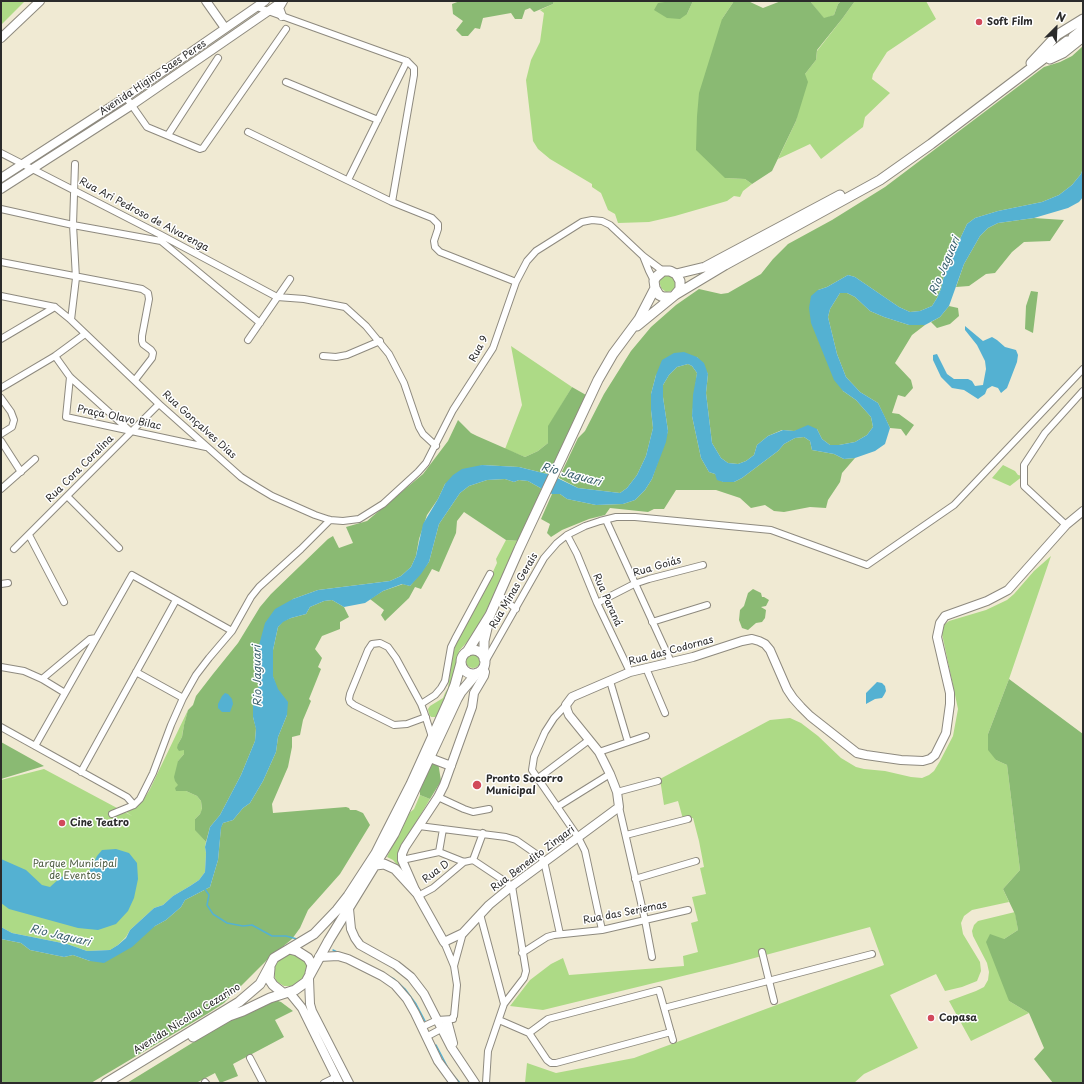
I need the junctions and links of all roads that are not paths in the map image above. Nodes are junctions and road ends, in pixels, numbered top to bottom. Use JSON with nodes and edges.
{"nodes":[{"id":1,"x":40,"y":1,"type":"edge"},
{"id":2,"x":206,"y":1,"type":"edge"},
{"id":3,"x":265,"y":1,"type":"edge"},
{"id":4,"x":283,"y":1,"type":"edge"},
{"id":5,"x":257,"y":6,"type":"junction"},
{"id":6,"x":268,"y":11,"type":"junction"},
{"id":7,"x":282,"y":16,"type":"junction"},
{"id":8,"x":1083,"y":19,"type":"edge"},
{"id":9,"x":1083,"y":24,"type":"edge"},
{"id":10,"x":226,"y":28,"type":"junction"},
{"id":11,"x":286,"y":29,"type":"dead end"},
{"id":12,"x":1083,"y":29,"type":"edge"},
{"id":13,"x":1068,"y":37,"type":"junction"},
{"id":14,"x":1083,"y":37,"type":"edge"},
{"id":15,"x":1,"y":38,"type":"edge"},
{"id":16,"x":218,"y":58,"type":"dead end"},
{"id":17,"x":406,"y":61,"type":"junction"},
{"id":18,"x":1032,"y":65,"type":"junction"},
{"id":19,"x":286,"y":82,"type":"dead end"},
{"id":20,"x":126,"y":97,"type":"junction"},
{"id":21,"x":132,"y":105,"type":"junction"},
{"id":22,"x":378,"y":120,"type":"junction"},
{"id":23,"x":248,"y":132,"type":"dead end"},
{"id":24,"x":168,"y":135,"type":"junction"},
{"id":25,"x":1,"y":153,"type":"edge"},
{"id":26,"x":22,"y":163,"type":"junction"},
{"id":27,"x":75,"y":164,"type":"dead end"},
{"id":28,"x":32,"y":168,"type":"junction"},
{"id":29,"x":1,"y":178,"type":"edge"},
{"id":30,"x":348,"y":180,"type":"junction"},
{"id":31,"x":1,"y":189,"type":"edge"},
{"id":32,"x":75,"y":190,"type":"junction"},
{"id":33,"x":392,"y":202,"type":"junction"},
{"id":34,"x":1,"y":209,"type":"edge"},
{"id":35,"x":73,"y":225,"type":"junction"},
{"id":36,"x":161,"y":238,"type":"junction"},
{"id":37,"x":643,"y":256,"type":"junction"},
{"id":38,"x":1,"y":262,"type":"edge"},
{"id":39,"x":663,"y":271,"type":"junction"},
{"id":40,"x":676,"y":274,"type":"junction"},
{"id":41,"x":76,"y":278,"type":"junction"},
{"id":42,"x":290,"y":279,"type":"dead end"},
{"id":43,"x":516,"y":282,"type":"junction"},
{"id":44,"x":655,"y":284,"type":"junction"},
{"id":45,"x":1,"y":296,"type":"edge"},
{"id":46,"x":674,"y":296,"type":"junction"},
{"id":47,"x":277,"y":297,"type":"junction"},
{"id":48,"x":55,"y":307,"type":"junction"},
{"id":49,"x":71,"y":320,"type":"junction"},
{"id":50,"x":260,"y":323,"type":"junction"},
{"id":51,"x":632,"y":330,"type":"junction"},
{"id":52,"x":85,"y":334,"type":"junction"},
{"id":53,"x":1,"y":339,"type":"edge"},
{"id":54,"x":248,"y":340,"type":"dead end"},
{"id":55,"x":380,"y":341,"type":"junction"},
{"id":56,"x":55,"y":356,"type":"junction"},
{"id":57,"x":323,"y":356,"type":"dead end"},
{"id":58,"x":1083,"y":369,"type":"edge"},
{"id":59,"x":70,"y":377,"type":"junction"},
{"id":60,"x":135,"y":380,"type":"junction"},
{"id":61,"x":2,"y":387,"type":"edge"},
{"id":62,"x":1083,"y":391,"type":"edge"},
{"id":63,"x":1,"y":398,"type":"edge"},
{"id":64,"x":159,"y":404,"type":"junction"},
{"id":65,"x":131,"y":432,"type":"junction"},
{"id":66,"x":1,"y":434,"type":"edge"},
{"id":67,"x":1,"y":441,"type":"edge"},
{"id":68,"x":436,"y":446,"type":"junction"},
{"id":69,"x":208,"y":448,"type":"junction"},
{"id":70,"x":35,"y":459,"type":"dead end"},
{"id":71,"x":21,"y":472,"type":"junction"},
{"id":72,"x":1,"y":489,"type":"edge"},
{"id":73,"x":68,"y":496,"type":"junction"},
{"id":74,"x":1083,"y":511,"type":"edge"},
{"id":75,"x":330,"y":520,"type":"junction"},
{"id":76,"x":606,"y":520,"type":"junction"},
{"id":77,"x":1066,"y":525,"type":"junction"},
{"id":78,"x":29,"y":535,"type":"junction"},
{"id":79,"x":566,"y":535,"type":"junction"},
{"id":80,"x":14,"y":548,"type":"dead end"},
{"id":81,"x":119,"y":548,"type":"dead end"},
{"id":82,"x":703,"y":565,"type":"dead end"},
{"id":83,"x":490,"y":574,"type":"dead end"},
{"id":84,"x":8,"y":583,"type":"dead end"},
{"id":85,"x":1,"y":584,"type":"edge"},
{"id":86,"x":634,"y":584,"type":"junction"},
{"id":87,"x":499,"y":595,"type":"junction"},
{"id":88,"x":176,"y":600,"type":"junction"},
{"id":89,"x":64,"y":602,"type":"dead end"},
{"id":90,"x":597,"y":604,"type":"junction"},
{"id":91,"x":707,"y":605,"type":"dead end"},
{"id":92,"x":516,"y":608,"type":"junction"},
{"id":93,"x":490,"y":615,"type":"junction"},
{"id":94,"x":652,"y":622,"type":"junction"},
{"id":95,"x":232,"y":631,"type":"junction"},
{"id":96,"x":96,"y":638,"type":"junction"},
{"id":97,"x":467,"y":652,"type":"junction"},
{"id":98,"x":670,"y":662,"type":"junction"},
{"id":99,"x":461,"y":663,"type":"junction"},
{"id":100,"x":482,"y":666,"type":"junction"},
{"id":101,"x":1,"y":667,"type":"edge"},
{"id":102,"x":646,"y":668,"type":"junction"},
{"id":103,"x":136,"y":672,"type":"junction"},
{"id":104,"x":630,"y":672,"type":"junction"},
{"id":105,"x":42,"y":679,"type":"junction"},
{"id":106,"x":610,"y":681,"type":"junction"},
{"id":107,"x":65,"y":693,"type":"junction"},
{"id":108,"x":183,"y":698,"type":"junction"},
{"id":109,"x":421,"y":704,"type":"junction"},
{"id":110,"x":566,"y":705,"type":"junction"},
{"id":111,"x":665,"y":713,"type":"dead end"},
{"id":112,"x":426,"y":717,"type":"junction"},
{"id":113,"x":1,"y":727,"type":"edge"},
{"id":114,"x":646,"y":736,"type":"dead end"},
{"id":115,"x":432,"y":737,"type":"junction"},
{"id":116,"x":589,"y":740,"type":"junction"},
{"id":117,"x":628,"y":742,"type":"junction"},
{"id":118,"x":35,"y":746,"type":"junction"},
{"id":119,"x":599,"y":752,"type":"junction"},
{"id":120,"x":454,"y":755,"type":"junction"},
{"id":121,"x":432,"y":758,"type":"junction"},
{"id":122,"x":451,"y":766,"type":"junction"},
{"id":123,"x":81,"y":772,"type":"junction"},
{"id":124,"x":610,"y":774,"type":"junction"},
{"id":125,"x":537,"y":779,"type":"junction"},
{"id":126,"x":658,"y":781,"type":"dead end"},
{"id":127,"x":617,"y":792,"type":"junction"},
{"id":128,"x":438,"y":798,"type":"junction"},
{"id":129,"x":134,"y":805,"type":"junction"},
{"id":130,"x":557,"y":807,"type":"junction"},
{"id":131,"x":619,"y":807,"type":"junction"},
{"id":132,"x":489,"y":809,"type":"dead end"},
{"id":133,"x":112,"y":814,"type":"dead end"},
{"id":134,"x":688,"y":819,"type":"dead end"},
{"id":135,"x":419,"y":826,"type":"junction"},
{"id":136,"x":443,"y":829,"type":"junction"},
{"id":137,"x":483,"y":833,"type":"junction"},
{"id":138,"x":626,"y":835,"type":"junction"},
{"id":139,"x":578,"y":837,"type":"junction"},
{"id":140,"x":439,"y":852,"type":"junction"},
{"id":141,"x":402,"y":860,"type":"junction"},
{"id":142,"x":473,"y":860,"type":"junction"},
{"id":143,"x":544,"y":861,"type":"junction"},
{"id":144,"x":696,"y":861,"type":"dead end"},
{"id":145,"x":464,"y":862,"type":"junction"},
{"id":146,"x":376,"y":865,"type":"junction"},
{"id":147,"x":635,"y":879,"type":"junction"},
{"id":148,"x":512,"y":886,"type":"junction"},
{"id":149,"x":417,"y":894,"type":"junction"},
{"id":150,"x":349,"y":909,"type":"junction"},
{"id":151,"x":688,"y":910,"type":"dead end"},
{"id":152,"x":480,"y":914,"type":"junction"},
{"id":153,"x":645,"y":920,"type":"junction"},
{"id":154,"x":602,"y":930,"type":"junction"},
{"id":155,"x":463,"y":932,"type":"junction"},
{"id":156,"x":560,"y":934,"type":"junction"},
{"id":157,"x":444,"y":942,"type":"junction"},
{"id":158,"x":289,"y":950,"type":"junction"},
{"id":159,"x":762,"y":952,"type":"dead end"},
{"id":160,"x":522,"y":953,"type":"junction"},
{"id":161,"x":872,"y":954,"type":"dead end"},
{"id":162,"x":319,"y":957,"type":"junction"},
{"id":163,"x":652,"y":957,"type":"dead end"},
{"id":164,"x":270,"y":965,"type":"junction"},
{"id":165,"x":454,"y":966,"type":"junction"},
{"id":166,"x":309,"y":979,"type":"junction"},
{"id":167,"x":769,"y":981,"type":"junction"},
{"id":168,"x":286,"y":992,"type":"junction"},
{"id":169,"x":774,"y":1001,"type":"dead end"},
{"id":170,"x":504,"y":1004,"type":"junction"},
{"id":171,"x":664,"y":1008,"type":"junction"},
{"id":172,"x":437,"y":1020,"type":"junction"},
{"id":173,"x":499,"y":1020,"type":"junction"},
{"id":174,"x":447,"y":1024,"type":"junction"},
{"id":175,"x":422,"y":1027,"type":"junction"},
{"id":176,"x":529,"y":1032,"type":"junction"},
{"id":177,"x":671,"y":1032,"type":"junction"},
{"id":178,"x":426,"y":1037,"type":"junction"},
{"id":179,"x":322,"y":1038,"type":"junction"},
{"id":180,"x":673,"y":1040,"type":"dead end"},
{"id":181,"x":250,"y":1058,"type":"dead end"},
{"id":182,"x":337,"y":1080,"type":"edge"},
{"id":183,"x":106,"y":1083,"type":"edge"},
{"id":184,"x":117,"y":1083,"type":"edge"},
{"id":185,"x":263,"y":1083,"type":"edge"},
{"id":186,"x":324,"y":1083,"type":"edge"},
{"id":187,"x":349,"y":1083,"type":"edge"},
{"id":188,"x":454,"y":1083,"type":"edge"},
{"id":189,"x":475,"y":1083,"type":"edge"},
{"id":190,"x":486,"y":1083,"type":"edge"}],
"edges":[{"from":1,"to":15,"type":"street"},
{"from":2,"to":10,"type":"street"},
{"from":3,"to":5,"type":"street","name":"Avenida Higino Saes Peres"},
{"from":4,"to":6,"type":"street","name":"Avenida Higino Saes Peres"},
{"from":4,"to":7,"type":"street"},
{"from":5,"to":6,"type":"street"},
{"from":5,"to":10,"type":"street","name":"Avenida Higino Saes Peres"},
{"from":6,"to":7,"type":"street"},
{"from":6,"to":21,"type":"street","name":"Avenida Higino Saes Peres"},
{"from":7,"to":17,"type":"street"},
{"from":8,"to":18,"type":"main road"},
{"from":9,"to":13,"type":"main road"},
{"from":10,"to":20,"type":"street","name":"Avenida Higino Saes Peres"},
{"from":11,"to":24,"type":"street"},
{"from":12,"to":13,"type":"main road"},
{"from":13,"to":18,"type":"main road"},
{"from":14,"to":18,"type":"main road"},
{"from":16,"to":24,"type":"street"},
{"from":17,"to":22,"type":"street"},
{"from":17,"to":33,"type":"street"},
{"from":18,"to":40,"type":"main road"},
{"from":18,"to":46,"type":"main road"},
{"from":19,"to":22,"type":"street"},
{"from":20,"to":21,"type":"street"},
{"from":20,"to":26,"type":"street","name":"Avenida Higino Saes Peres"},
{"from":21,"to":24,"type":"street"},
{"from":21,"to":28,"type":"street","name":"Avenida Higino Saes Peres"},
{"from":22,"to":30,"type":"street"},
{"from":23,"to":30,"type":"street"},
{"from":25,"to":26,"type":"street","name":"Rua Ari Pedroso de Alvarenga"},
{"from":26,"to":28,"type":"street","name":"Rua Ari Pedroso de Alvarenga"},
{"from":26,"to":29,"type":"street","name":"Avenida Higino Saes Peres"},
{"from":27,"to":32,"type":"street"},
{"from":28,"to":31,"type":"street","name":"Avenida Higino Saes Peres"},
{"from":28,"to":32,"type":"street","name":"Rua Ari Pedroso de Alvarenga"},
{"from":30,"to":33,"type":"street"},
{"from":32,"to":35,"type":"street"},
{"from":32,"to":36,"type":"street","name":"Rua Ari Pedroso de Alvarenga"},
{"from":33,"to":43,"type":"street"},
{"from":34,"to":35,"type":"street"},
{"from":35,"to":36,"type":"street"},
{"from":35,"to":41,"type":"street"},
{"from":36,"to":47,"type":"street","name":"Rua Ari Pedroso de Alvarenga"},
{"from":36,"to":50,"type":"street"},
{"from":37,"to":39,"type":"street","name":"Rua 9"},
{"from":37,"to":43,"type":"street","name":"Rua 9"},
{"from":37,"to":44,"type":"street","name":"Rua 9"},
{"from":38,"to":41,"type":"street"},
{"from":39,"to":40,"type":"main road"},
{"from":39,"to":44,"type":"main road"},
{"from":40,"to":46,"type":"main road"},
{"from":41,"to":49,"type":"street"},
{"from":41,"to":60,"type":"street"},
{"from":42,"to":47,"type":"street"},
{"from":43,"to":68,"type":"street","name":"Rua 9"},
{"from":44,"to":46,"type":"main road"},
{"from":44,"to":51,"type":"main road"},
{"from":45,"to":48,"type":"street"},
{"from":46,"to":51,"type":"main road"},
{"from":47,"to":50,"type":"street"},
{"from":47,"to":55,"type":"street"},
{"from":48,"to":49,"type":"street","name":"Rua Gonçalves Dias"},
{"from":48,"to":53,"type":"street"},
{"from":49,"to":52,"type":"street","name":"Rua Gonçalves Dias"},
{"from":50,"to":54,"type":"street"},
{"from":51,"to":87,"type":"main road"},
{"from":52,"to":56,"type":"street"},
{"from":52,"to":60,"type":"street","name":"Rua Gonçalves Dias"},
{"from":55,"to":57,"type":"street"},
{"from":55,"to":68,"type":"street"},
{"from":56,"to":59,"type":"street"},
{"from":56,"to":61,"type":"street"},
{"from":58,"to":76,"type":"street","name":"Rua Minas Gerais"},
{"from":59,"to":65,"type":"street"},
{"from":59,"to":65,"type":"street","name":"Praça Olavo Bilac"},
{"from":60,"to":64,"type":"street","name":"Rua Gonçalves Dias"},
{"from":62,"to":77,"type":"street"},
{"from":63,"to":66,"type":"street"},
{"from":64,"to":65,"type":"street","name":"Rua Cora Coralina"},
{"from":64,"to":69,"type":"street","name":"Rua Gonçalves Dias"},
{"from":65,"to":69,"type":"street","name":"Praça Olavo Bilac"},
{"from":65,"to":73,"type":"street","name":"Rua Cora Coralina"},
{"from":67,"to":71,"type":"street"},
{"from":68,"to":75,"type":"street","name":"Rua 9"},
{"from":69,"to":75,"type":"street","name":"Rua Gonçalves Dias"},
{"from":70,"to":71,"type":"street"},
{"from":71,"to":72,"type":"street"},
{"from":73,"to":78,"type":"street","name":"Rua Cora Coralina"},
{"from":73,"to":81,"type":"street"},
{"from":74,"to":77,"type":"street"},
{"from":75,"to":95,"type":"street"},
{"from":76,"to":79,"type":"street","name":"Rua Minas Gerais"},
{"from":76,"to":86,"type":"street"},
{"from":77,"to":98,"type":"street","name":"Rua das Codornas"},
{"from":78,"to":80,"type":"street","name":"Rua Cora Coralina"},
{"from":78,"to":89,"type":"street"},
{"from":79,"to":90,"type":"street","name":"Rua Paraná"},
{"from":79,"to":92,"type":"street","name":"Rua Minas Gerais"},
{"from":82,"to":86,"type":"street","name":"Rua Goiás"},
{"from":83,"to":109,"type":"street"},
{"from":84,"to":85,"type":"street"},
{"from":86,"to":90,"type":"street","name":"Rua Goiás"},
{"from":86,"to":94,"type":"street"},
{"from":87,"to":92,"type":"street"},
{"from":87,"to":93,"type":"main road"},
{"from":88,"to":95,"type":"street"},
{"from":88,"to":96,"type":"street"},
{"from":88,"to":103,"type":"street"},
{"from":90,"to":104,"type":"street","name":"Rua Paraná"},
{"from":91,"to":94,"type":"street"},
{"from":92,"to":100,"type":"street","name":"Rua Minas Gerais"},
{"from":93,"to":97,"type":"main road"},
{"from":93,"to":100,"type":"main road"},
{"from":94,"to":98,"type":"street"},
{"from":95,"to":108,"type":"street"},
{"from":96,"to":105,"type":"street"},
{"from":96,"to":107,"type":"street"},
{"from":97,"to":99,"type":"main road"},
{"from":97,"to":100,"type":"main road"},
{"from":98,"to":102,"type":"street","name":"Rua das Codornas"},
{"from":99,"to":100,"type":"main road"},
{"from":99,"to":115,"type":"main road"},
{"from":100,"to":120,"type":"street"},
{"from":100,"to":121,"type":"main road"},
{"from":101,"to":105,"type":"street"},
{"from":102,"to":104,"type":"street","name":"Rua das Codornas"},
{"from":102,"to":111,"type":"street"},
{"from":103,"to":108,"type":"street"},
{"from":103,"to":123,"type":"street"},
{"from":104,"to":106,"type":"street","name":"Rua das Codornas"},
{"from":105,"to":107,"type":"street"},
{"from":106,"to":110,"type":"street","name":"Rua das Codornas"},
{"from":106,"to":117,"type":"street"},
{"from":107,"to":118,"type":"street"},
{"from":108,"to":129,"type":"street"},
{"from":109,"to":112,"type":"street"},
{"from":109,"to":112,"type":"street"},
{"from":110,"to":116,"type":"street"},
{"from":110,"to":125,"type":"street"},
{"from":112,"to":115,"type":"street"},
{"from":113,"to":118,"type":"street"},
{"from":114,"to":117,"type":"street"},
{"from":115,"to":158,"type":"main road"},
{"from":116,"to":119,"type":"street"},
{"from":116,"to":125,"type":"street"},
{"from":117,"to":119,"type":"street"},
{"from":118,"to":123,"type":"street"},
{"from":119,"to":124,"type":"street"},
{"from":120,"to":121,"type":"street"},
{"from":120,"to":122,"type":"street"},
{"from":121,"to":122,"type":"street"},
{"from":121,"to":146,"type":"main road"},
{"from":122,"to":128,"type":"street"},
{"from":123,"to":129,"type":"street"},
{"from":124,"to":127,"type":"street"},
{"from":124,"to":130,"type":"street"},
{"from":125,"to":130,"type":"street"},
{"from":126,"to":127,"type":"street"},
{"from":127,"to":131,"type":"street"},
{"from":128,"to":132,"type":"street"},
{"from":128,"to":135,"type":"street"},
{"from":129,"to":133,"type":"street"},
{"from":130,"to":139,"type":"street"},
{"from":131,"to":138,"type":"street"},
{"from":131,"to":139,"type":"street","name":"Rua Benedito Zingari"},
{"from":134,"to":138,"type":"street"},
{"from":135,"to":136,"type":"street"},
{"from":135,"to":141,"type":"street"},
{"from":136,"to":137,"type":"street"},
{"from":136,"to":140,"type":"street"},
{"from":137,"to":142,"type":"street"},
{"from":137,"to":143,"type":"street"},
{"from":138,"to":147,"type":"street"},
{"from":139,"to":143,"type":"street","name":"Rua Benedito Zingari"},
{"from":139,"to":154,"type":"street"},
{"from":140,"to":141,"type":"street"},
{"from":140,"to":145,"type":"street"},
{"from":141,"to":149,"type":"street"},
{"from":142,"to":145,"type":"street"},
{"from":142,"to":148,"type":"street"},
{"from":143,"to":148,"type":"street","name":"Rua Benedito Zingari"},
{"from":143,"to":156,"type":"street"},
{"from":144,"to":147,"type":"street"},
{"from":145,"to":149,"type":"street","name":"Rua D"},
{"from":146,"to":149,"type":"main road"},
{"from":146,"to":150,"type":"main road"},
{"from":147,"to":153,"type":"street"},
{"from":148,"to":152,"type":"street","name":"Rua Benedito Zingari"},
{"from":148,"to":160,"type":"street"},
{"from":149,"to":157,"type":"street"},
{"from":150,"to":162,"type":"main road"},
{"from":150,"to":172,"type":"street"},
{"from":151,"to":153,"type":"street","name":"Rua das Seriemas"},
{"from":152,"to":155,"type":"street","name":"Rua Benedito Zingari"},
{"from":152,"to":170,"type":"street"},
{"from":153,"to":154,"type":"street","name":"Rua das Seriemas"},
{"from":153,"to":163,"type":"street"},
{"from":154,"to":156,"type":"street","name":"Rua das Seriemas"},
{"from":155,"to":157,"type":"street","name":"Rua Benedito Zingari"},
{"from":155,"to":165,"type":"street"},
{"from":156,"to":160,"type":"street","name":"Rua das Seriemas"},
{"from":157,"to":165,"type":"street"},
{"from":158,"to":164,"type":"main road"},
{"from":158,"to":166,"type":"main road"},
{"from":159,"to":167,"type":"street"},
{"from":160,"to":170,"type":"street"},
{"from":161,"to":167,"type":"street"},
{"from":162,"to":166,"type":"main road"},
{"from":162,"to":175,"type":"street"},
{"from":164,"to":168,"type":"main road"},
{"from":164,"to":183,"type":"main road","name":"Avenida Nicolau Cezarino"},
{"from":165,"to":174,"type":"street"},
{"from":166,"to":168,"type":"main road"},
{"from":166,"to":179,"type":"street"},
{"from":167,"to":169,"type":"street"},
{"from":167,"to":171,"type":"street"},
{"from":168,"to":179,"type":"street"},
{"from":168,"to":184,"type":"main road","name":"Avenida Nicolau Cezarino"},
{"from":170,"to":173,"type":"street"},
{"from":171,"to":176,"type":"street"},
{"from":171,"to":177,"type":"street"},
{"from":172,"to":174,"type":"street"},
{"from":172,"to":174,"type":"street"},
{"from":172,"to":175,"type":"street"},
{"from":173,"to":176,"type":"street"},
{"from":173,"to":190,"type":"street"},
{"from":174,"to":178,"type":"street"},
{"from":174,"to":189,"type":"street"},
{"from":175,"to":178,"type":"street"},
{"from":176,"to":177,"type":"street"},
{"from":177,"to":180,"type":"street"},
{"from":178,"to":188,"type":"street"},
{"from":179,"to":182,"type":"street"},
{"from":179,"to":187,"type":"street"},
{"from":181,"to":185,"type":"street"},
{"from":182,"to":186,"type":"street"}]}
